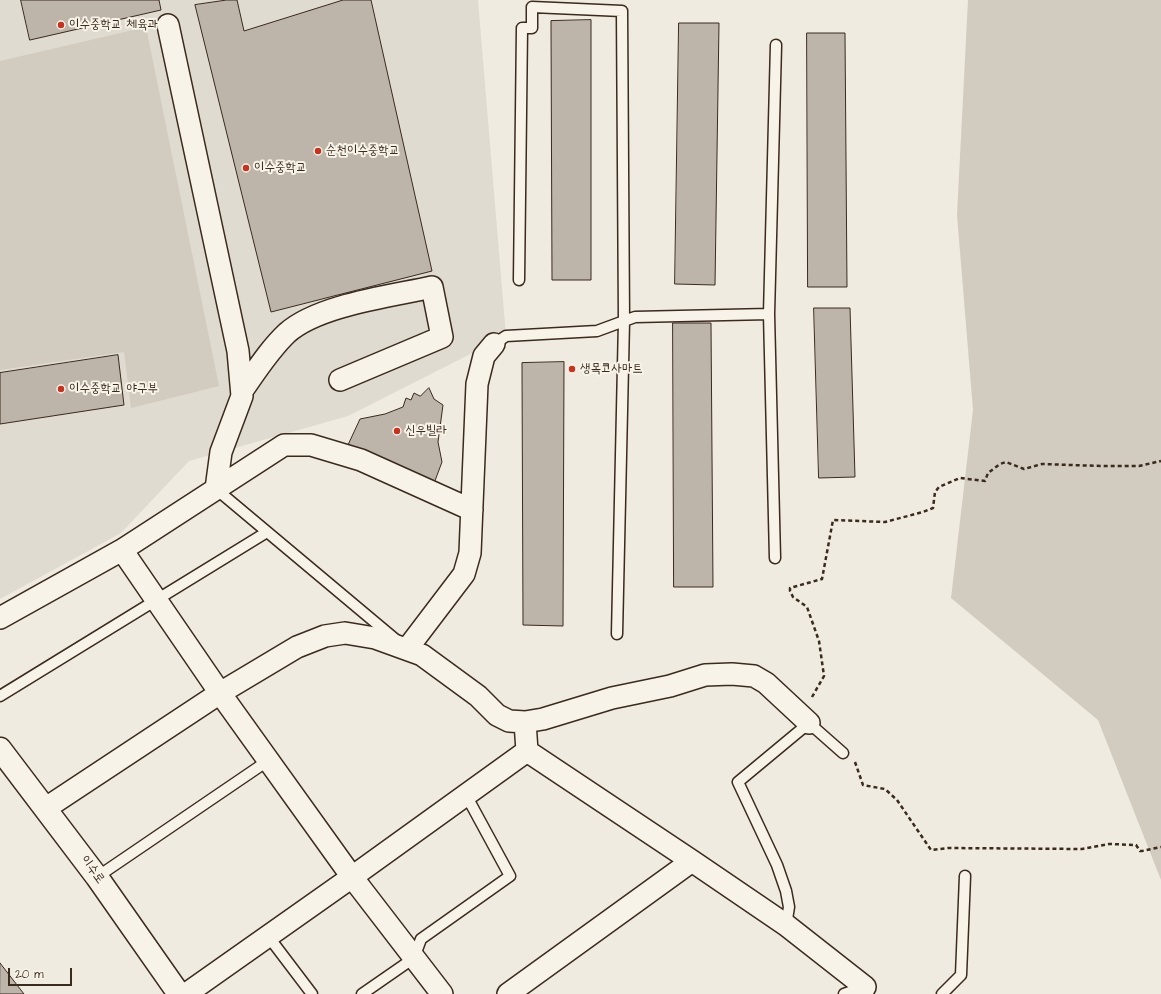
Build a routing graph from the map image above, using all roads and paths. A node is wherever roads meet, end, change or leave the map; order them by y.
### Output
1 (168, 24) dead end
2 (776, 44) dead end
3 (519, 280) dead end
4 (769, 314) junction
5 (624, 321) junction
6 (494, 344) joint
7 (340, 380) dead end
8 (242, 391) junction
9 (1161, 461) edge
10 (216, 489) junction
11 (472, 510) junction
12 (267, 532) junction
13 (122, 550) junction
14 (774, 558) dead end
15 (156, 600) junction
16 (0, 618) edge
17 (617, 634) dead end
18 (407, 649) junction
19 (220, 693) junction
20 (0, 696) edge
21 (804, 718) junction
22 (526, 722) junction
23 (0, 749) edge
24 (527, 751) junction
25 (843, 753) joint
26 (269, 760) junction
27 (466, 794) junction
28 (46, 808) junction
29 (1161, 847) edge
30 (692, 861) junction
31 (966, 876) dead end
32 (97, 877) junction
33 (352, 877) junction
34 (786, 925) junction
35 (268, 936) junction
36 (414, 958) junction
37 (864, 987) joint
38 (954, 990) edge
39 (179, 994) edge
40 (186, 994) edge
41 (312, 994) edge
42 (362, 994) edge
43 (442, 994) edge
44 (508, 994) edge
45 (844, 994) edge
46 (942, 994) edge

1 - 8 street
2 - 4 lane
3 - 5 lane
4 - 5 lane
4 - 14 lane
5 - 6 lane
5 - 17 lane
6 - 11 street
7 - 8 street
8 - 10 street
9 - 21 path
10 - 11 street
10 - 12 lane
10 - 13 street
11 - 18 street
12 - 15 lane
12 - 18 lane
13 - 15 street
13 - 16 street
15 - 19 street
15 - 20 lane
18 - 19 street
18 - 22 street
19 - 26 street
19 - 28 street
21 - 22 street
21 - 25 lane
21 - 34 lane
22 - 24 street
23 - 28 main road, 이수로
24 - 27 street
24 - 30 street
25 - 29 path
26 - 32 lane
26 - 33 street
27 - 33 street
27 - 36 lane
28 - 32 main road, 이수로
30 - 34 street
30 - 44 street
31 - 38 lane
32 - 39 main road, 이수로
33 - 35 street
33 - 36 street
34 - 37 street
35 - 40 street
35 - 41 lane
36 - 42 lane
36 - 43 street
37 - 45 lane
38 - 46 lane

